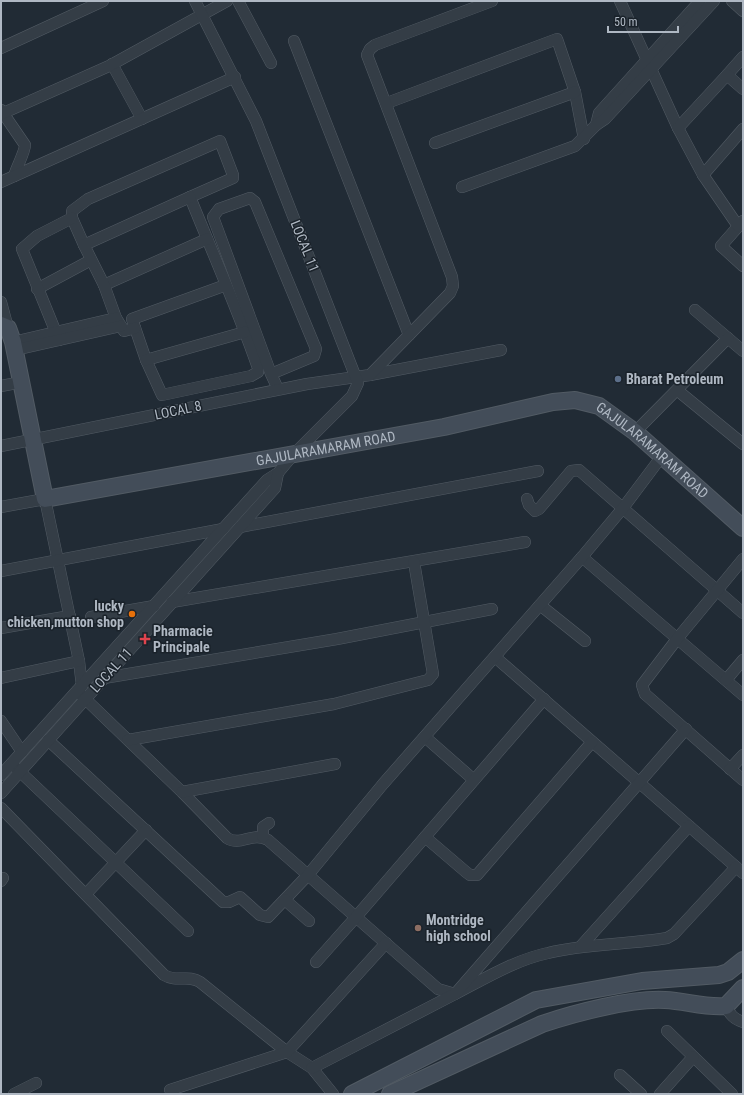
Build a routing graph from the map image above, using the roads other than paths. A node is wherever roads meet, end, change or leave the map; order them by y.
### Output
1 (103, 1) edge
2 (195, 1) edge
3 (227, 1) edge
4 (238, 1) edge
5 (492, 1) edge
6 (700, 1) edge
7 (714, 1) edge
8 (732, 1) edge
9 (623, 2) edge
10 (743, 11) edge
11 (202, 14) junction
12 (294, 40) dead end
13 (1, 48) edge
14 (743, 57) edge
15 (271, 63) dead end
16 (112, 64) junction
17 (649, 64) junction
18 (727, 75) junction
19 (234, 77) junction
20 (743, 89) edge
21 (575, 92) junction
22 (387, 103) junction
23 (2, 112) edge
24 (142, 119) junction
25 (678, 128) junction
26 (743, 129) edge
27 (584, 139) junction
28 (434, 143) dead end
29 (702, 175) junction
30 (14, 176) junction
31 (1, 182) edge
32 (462, 187) dead end
33 (190, 198) junction
34 (72, 218) junction
35 (741, 223) edge
36 (207, 239) junction
37 (84, 245) junction
38 (92, 260) junction
39 (743, 266) edge
40 (104, 285) junction
41 (226, 285) junction
42 (37, 289) junction
43 (1, 302) edge
44 (694, 310) dead end
45 (118, 322) junction
46 (135, 328) junction
47 (245, 332) junction
48 (409, 335) junction
49 (9, 336) edge
50 (58, 336) junction
51 (728, 338) junction
52 (501, 350) dead end
53 (743, 351) edge
54 (146, 360) junction
55 (271, 374) junction
56 (370, 375) junction
57 (356, 376) junction
58 (22, 382) junction
59 (1, 386) edge
60 (278, 390) junction
61 (677, 390) junction
62 (636, 432) junction
63 (32, 440) junction
64 (743, 444) edge
65 (1, 446) edge
66 (293, 454) junction
67 (662, 456) junction
68 (538, 471) dead end
69 (278, 473) junction
70 (46, 499) junction
71 (527, 499) dead end
72 (1, 507) edge
73 (624, 508) junction
74 (240, 527) junction
75 (743, 528) edge
76 (223, 529) junction
77 (525, 542) dead end
78 (210, 543) junction
79 (219, 550) junction
80 (582, 557) junction
81 (58, 559) junction
82 (743, 559) edge
83 (414, 562) junction
84 (1, 572) edge
85 (718, 590) junction
86 (172, 602) junction
87 (540, 605) junction
88 (154, 606) junction
89 (492, 609) dead end
90 (743, 612) edge
91 (70, 616) junction
92 (91, 617) dead end
93 (140, 620) junction
94 (424, 621) junction
95 (1, 628) edge
96 (149, 628) junction
97 (677, 639) junction
98 (585, 641) dead end
99 (495, 657) junction
100 (743, 660) edge
101 (79, 661) junction
102 (1, 678) edge
103 (104, 678) junction
104 (726, 680) junction
105 (79, 688) junction
106 (743, 695) edge
107 (85, 699) junction
108 (544, 699) junction
109 (1, 722) edge
110 (686, 729) junction
111 (425, 737) junction
112 (5, 738) edge
113 (48, 740) junction
114 (128, 740) junction
115 (592, 742) junction
116 (22, 752) junction
117 (743, 755) edge
118 (12, 763) junction
119 (335, 764) dead end
120 (730, 769) junction
121 (20, 771) junction
122 (1, 775) edge
123 (474, 780) junction
124 (743, 780) edge
125 (639, 782) junction
126 (1, 792) edge
127 (182, 792) junction
128 (1, 808) edge
129 (268, 824) dead end
130 (689, 826) junction
131 (146, 830) junction
132 (263, 837) junction
133 (425, 837) junction
134 (116, 862) junction
135 (739, 870) edge
136 (308, 875) junction
137 (86, 894) junction
138 (285, 900) junction
139 (356, 917) junction
140 (309, 921) dead end
141 (188, 931) dead end
142 (386, 943) junction
143 (581, 946) junction
144 (743, 960) edge
145 (316, 962) dead end
146 (728, 972) junction
147 (741, 990) edge
148 (455, 994) junction
149 (726, 1006) junction
150 (743, 1022) edge
151 (667, 1031) dead end
152 (287, 1052) junction
153 (693, 1057) junction
154 (312, 1068) junction
155 (620, 1074) dead end
156 (36, 1083) dead end
157 (170, 1090) dead end
158 (14, 1094) edge
159 (333, 1094) edge
160 (352, 1094) edge
161 (390, 1094) edge
162 (641, 1094) edge
163 (660, 1094) edge
164 (732, 1094) edge

1 - 13 street
2 - 11 street, LOCAL 11
3 - 11 street
4 - 15 street
5 - 22 street
6 - 17 street
7 - 17 street
8 - 10 street
9 - 17 street
11 - 16 street
11 - 19 street, LOCAL 11
12 - 48 street
14 - 18 street
16 - 23 street
16 - 24 street
17 - 25 street
17 - 27 street
18 - 20 street
18 - 25 street
19 - 24 street
19 - 57 street, LOCAL 11
21 - 22 street
21 - 27 street
21 - 28 street
22 - 48 street
23 - 30 street
24 - 30 street
25 - 29 street
26 - 29 street
27 - 32 street
29 - 35 street
30 - 31 street
33 - 34 street
33 - 36 street
33 - 37 street
34 - 37 street
34 - 42 street
35 - 39 street
36 - 40 street
36 - 41 street
37 - 38 street
38 - 40 street
38 - 42 street
40 - 45 street
41 - 46 street
41 - 47 street
42 - 50 street
43 - 49 street
44 - 51 street
45 - 46 street
45 - 50 street
46 - 54 street
47 - 54 street
47 - 54 street
48 - 56 street
49 - 50 street
49 - 58 main road
51 - 53 street
51 - 61 street
52 - 56 street, LOCAL 8
55 - 55 street
55 - 60 street
56 - 57 street, LOCAL 8
57 - 60 street, LOCAL 8
57 - 66 street, LOCAL 11
58 - 59 street
58 - 63 main road
60 - 63 street, LOCAL 8
61 - 62 street
61 - 64 street
62 - 66 main road, GAJULARAMARAM ROAD
62 - 67 main road, GAJULARAMARAM ROAD
63 - 65 street, LOCAL 8
63 - 70 main road
66 - 69 street, LOCAL 11
66 - 70 main road, GAJULARAMARAM ROAD
67 - 73 street
67 - 75 main road, GAJULARAMARAM ROAD
68 - 74 street
69 - 74 street, LOCAL 11
69 - 76 street, LOCAL 11
70 - 72 street
70 - 81 street
71 - 73 street
73 - 80 street
73 - 85 street
74 - 79 street, LOCAL 11
76 - 78 street, LOCAL 11
76 - 81 street
77 - 83 street
78 - 79 street
78 - 88 street, LOCAL 11
79 - 86 street, LOCAL 11
80 - 87 street
80 - 97 street
81 - 84 street
81 - 91 street
82 - 85 street
83 - 86 street
83 - 94 street
85 - 90 street
85 - 97 street
86 - 96 street, LOCAL 11
87 - 98 street
87 - 99 street
88 - 92 street
88 - 93 street, LOCAL 11
89 - 94 street
91 - 95 street
91 - 101 street
93 - 96 street
93 - 105 street, LOCAL 11
94 - 103 street
94 - 114 street
96 - 103 street, LOCAL 11
97 - 104 street
97 - 110 street
99 - 108 street
99 - 111 street
100 - 104 street
101 - 102 street
101 - 105 street
103 - 107 street, LOCAL 11
104 - 106 street
105 - 107 street
105 - 116 street, LOCAL 11
107 - 113 street, LOCAL 11
107 - 114 street
108 - 115 street
108 - 123 street
109 - 112 street
110 - 120 street
110 - 125 street
111 - 123 street
111 - 136 street
112 - 116 street
113 - 121 street, LOCAL 11
113 - 131 street
114 - 127 street
115 - 125 street
115 - 133 street
116 - 118 street, LOCAL 11
117 - 120 street
118 - 121 street
118 - 122 street, LOCAL 11
119 - 127 street
120 - 124 street
121 - 126 street, LOCAL 11
121 - 134 street
123 - 133 street
125 - 130 street
125 - 148 street
127 - 132 street
128 - 137 street
129 - 132 street
130 - 135 street
130 - 143 street
131 - 134 street
131 - 138 street
132 - 136 street
133 - 139 street
134 - 137 street
134 - 141 street
135 - 143 street
136 - 138 street
136 - 139 street
137 - 152 street
138 - 140 street
139 - 142 street
139 - 145 street
142 - 148 street
142 - 152 street
143 - 148 street
144 - 146 main road
146 - 147 main road
146 - 160 main road
147 - 149 main road
148 - 154 street
149 - 150 street
149 - 161 main road
151 - 153 street
152 - 154 street
152 - 157 street
153 - 163 street
153 - 164 street
154 - 159 street
155 - 162 street
156 - 158 street

